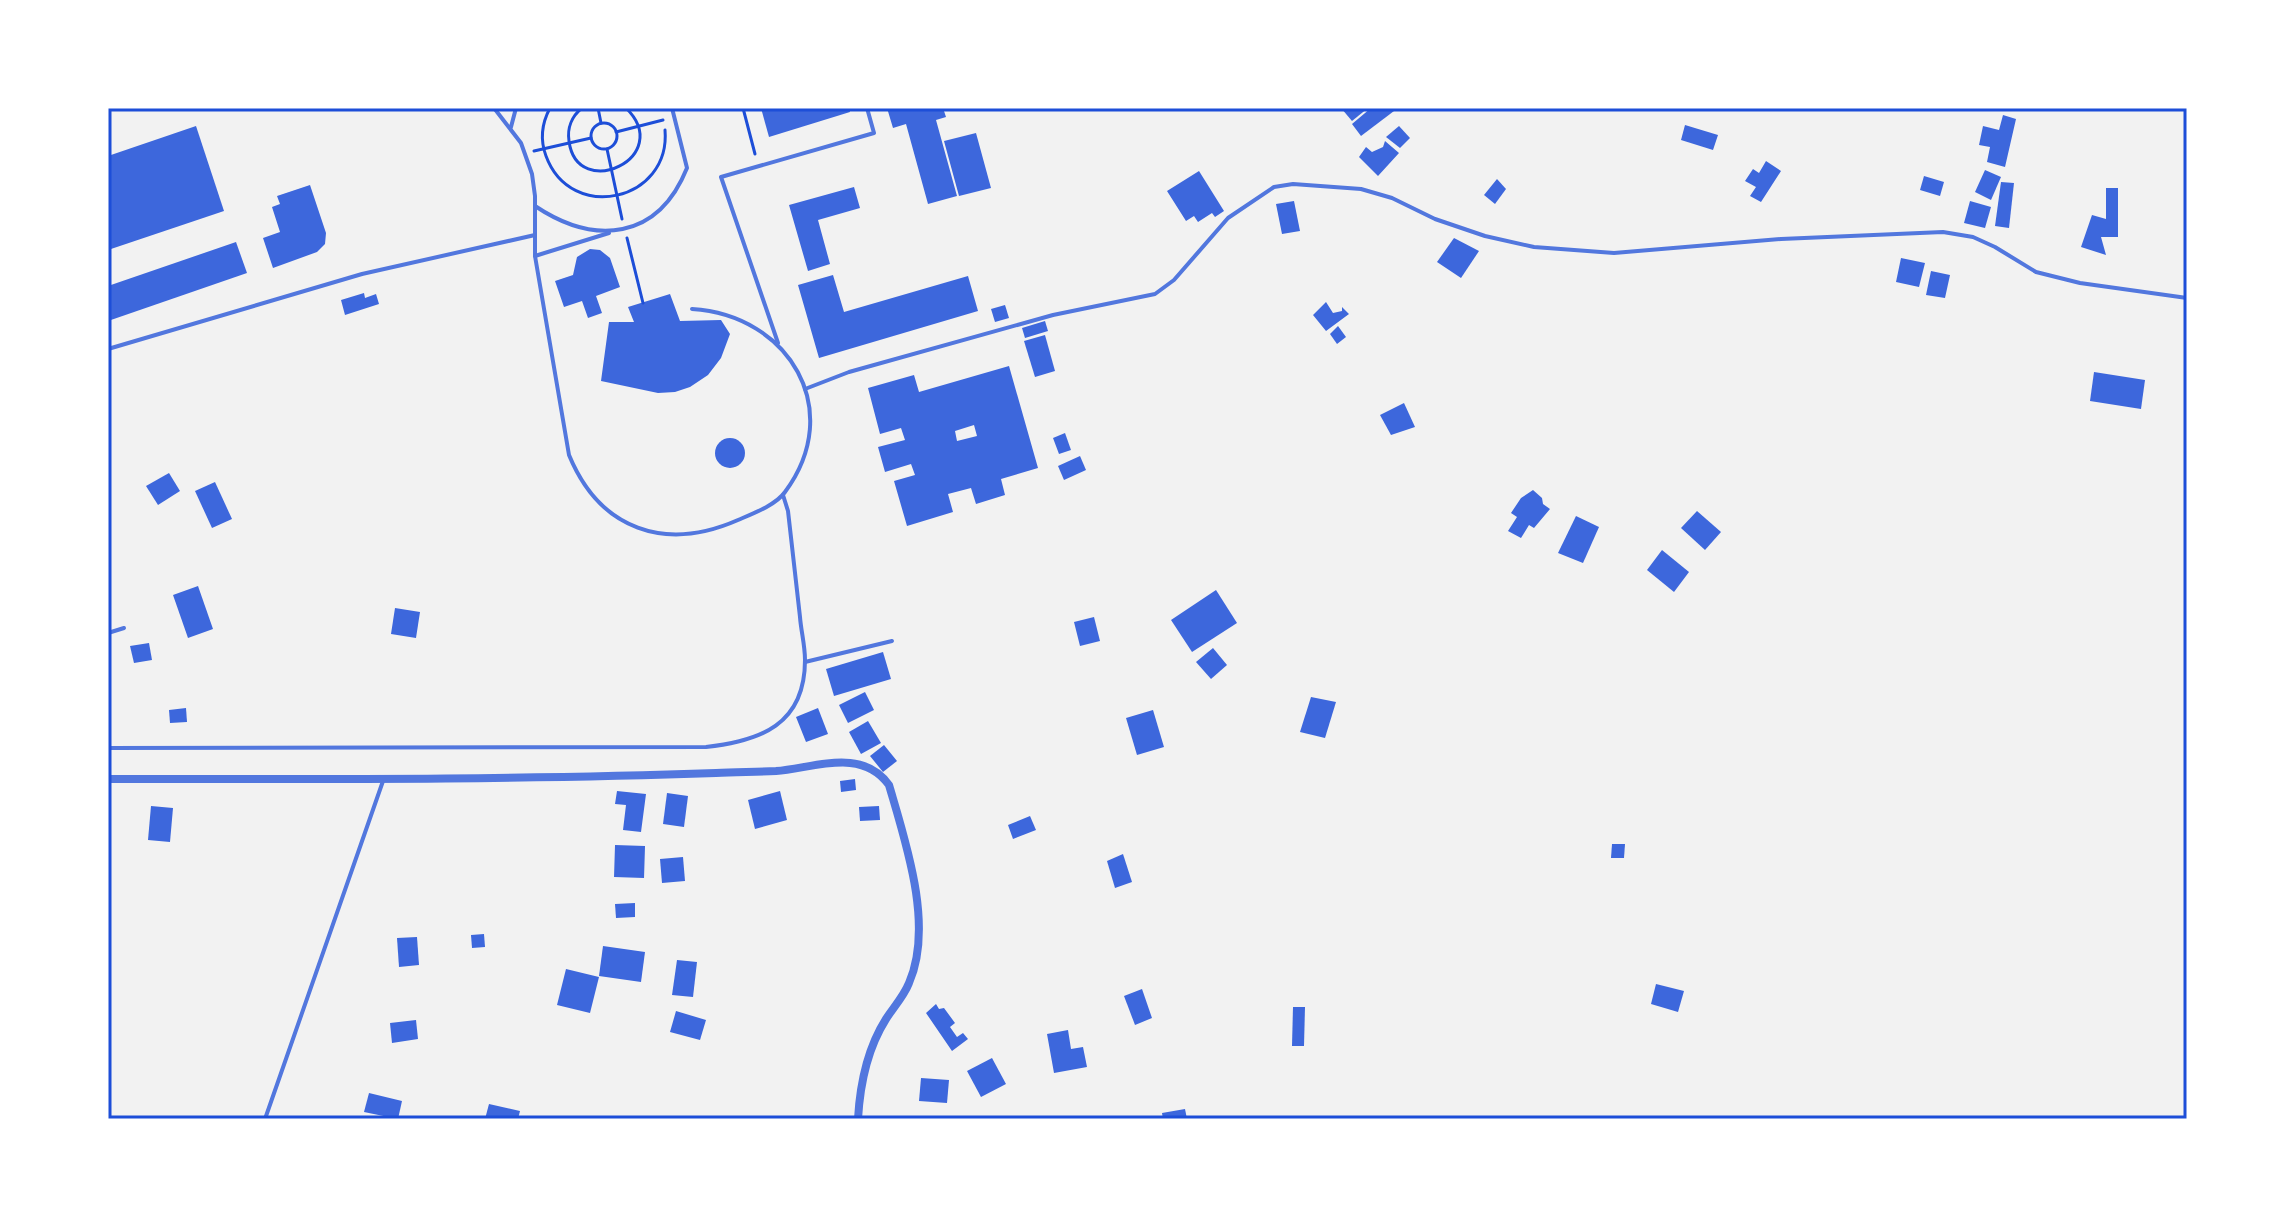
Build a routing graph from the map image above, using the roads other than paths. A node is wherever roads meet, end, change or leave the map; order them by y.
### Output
1 (494, 108) edge
2 (516, 108) edge
3 (672, 108) edge
4 (867, 108) edge
5 (511, 127) junction
6 (535, 206) junction
7 (624, 228) junction
8 (535, 235) junction
9 (535, 256) junction
10 (2187, 298) edge
11 (692, 309) dead end
12 (778, 345) junction
13 (108, 349) edge
14 (805, 389) junction
15 (783, 495) junction
16 (124, 628) dead end
17 (108, 633) edge
18 (892, 641) dead end
19 (805, 662) junction
20 (108, 748) edge
21 (108, 779) edge
22 (383, 779) junction
23 (265, 1119) edge
24 (858, 1119) edge

1 - 5 lane
2 - 5 lane
3 - 7 lane
4 - 12 lane
5 - 6 lane
6 - 7 lane
6 - 8 lane
7 - 9 lane
8 - 9 lane
8 - 13 lane
9 - 15 lane
10 - 14 lane
11 - 12 lane
12 - 14 lane
14 - 15 lane
15 - 19 lane
16 - 17 lane
18 - 19 lane
19 - 20 lane
21 - 22 street
22 - 23 lane
22 - 24 street

